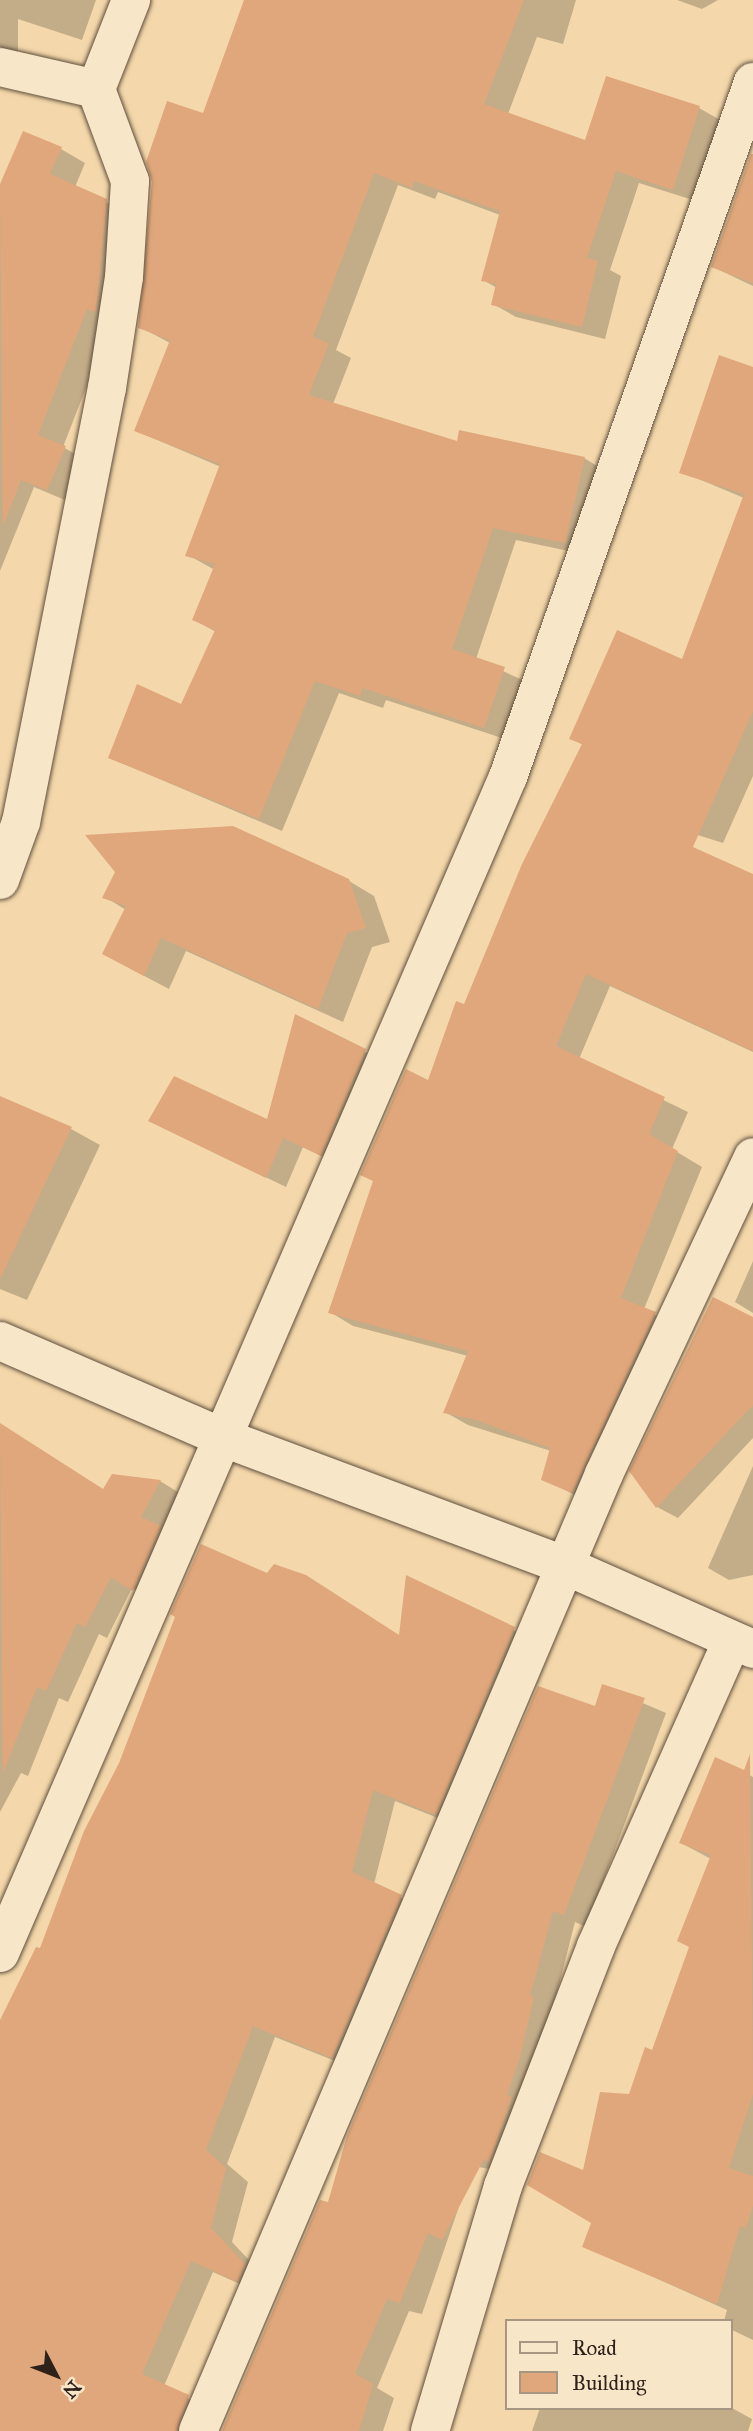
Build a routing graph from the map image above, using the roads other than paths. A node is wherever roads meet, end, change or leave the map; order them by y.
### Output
1 (131, 0) edge
2 (0, 67) edge
3 (753, 82) edge
4 (96, 89) junction
5 (0, 880) edge
6 (753, 1157) edge
7 (0, 1341) edge
8 (223, 1438) junction
9 (566, 1566) junction
10 (743, 1645) edge
11 (0, 1953) edge
12 (198, 2431) edge
13 (429, 2431) edge

1 - 4 street
2 - 4 street
3 - 8 street
4 - 5 street
6 - 9 street
7 - 8 street
8 - 9 street
8 - 11 street
9 - 10 street
9 - 12 street
10 - 13 street

